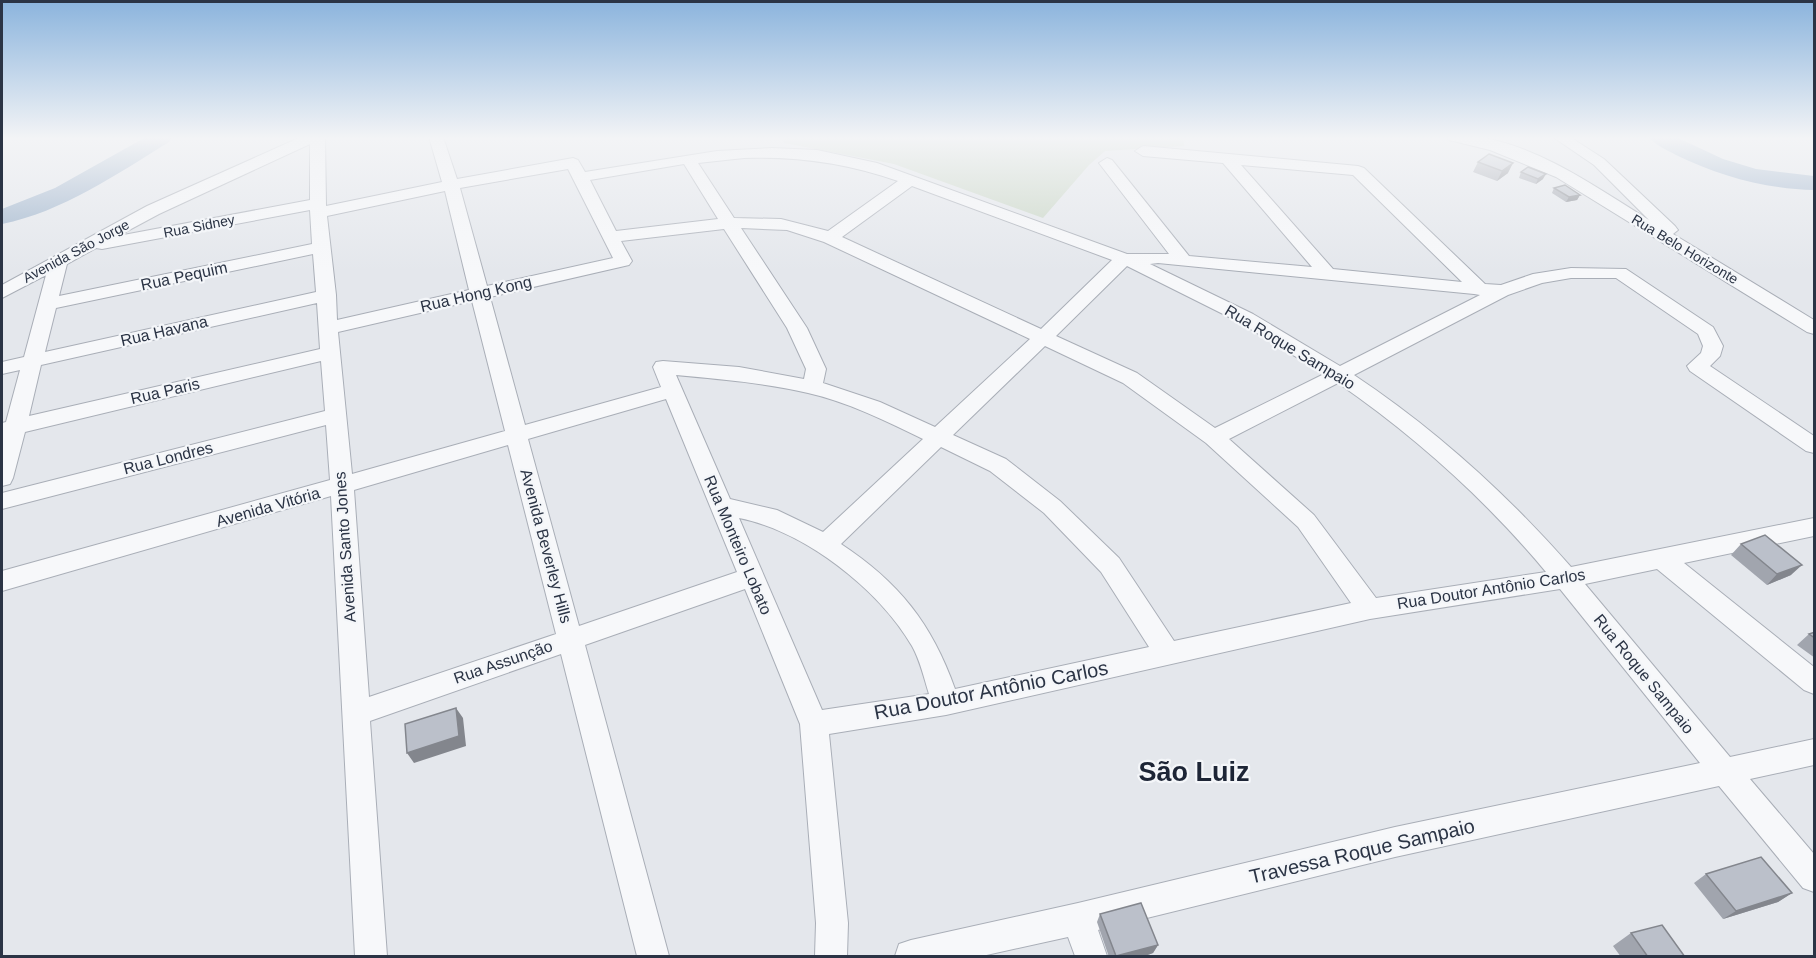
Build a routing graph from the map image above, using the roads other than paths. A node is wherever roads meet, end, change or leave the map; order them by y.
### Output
1 (213, 182) edge
2 (318, 182) edge
3 (450, 182) edge
4 (479, 182) edge
5 (583, 182) edge
6 (703, 182) edge
7 (908, 182) edge
8 (915, 182) edge
9 (1122, 182) edge
10 (1247, 182) edge
11 (1369, 182) edge
12 (1575, 182) edge
13 (1620, 182) edge
14 (451, 185) junction
15 (319, 208) junction
16 (732, 224) junction
17 (611, 237) junction
18 (830, 238) junction
19 (322, 247) junction
20 (79, 249) junction
21 (1693, 254) junction
22 (1124, 259) junction
23 (59, 260) junction
24 (1183, 260) junction
25 (1328, 275) junction
26 (1481, 290) junction
27 (1503, 291) junction
28 (2, 292) edge
29 (479, 293) junction
30 (327, 295) junction
31 (47, 304) junction
32 (329, 328) junction
33 (1815, 328) edge
34 (1044, 337) junction
35 (329, 353) junction
36 (32, 361) junction
37 (2, 368) edge
38 (1337, 373) junction
39 (812, 387) junction
40 (672, 391) junction
41 (335, 416) junction
42 (8, 428) edge
43 (515, 436) junction
44 (938, 437) junction
45 (1214, 438) junction
46 (1815, 446) edge
47 (2, 478) edge
48 (342, 487) junction
49 (2, 501) edge
50 (722, 506) junction
51 (1815, 527) edge
52 (825, 544) junction
53 (1660, 558) junction
54 (752, 577) junction
55 (1567, 578) junction
56 (2, 581) edge
57 (1370, 609) junction
58 (570, 638) junction
59 (1168, 655) junction
60 (1815, 682) edge
61 (946, 703) junction
62 (357, 713) junction
63 (814, 724) junction
64 (1815, 752) edge
65 (1724, 772) junction
66 (1815, 877) edge
67 (1078, 919) junction
68 (371, 957) edge
69 (653, 957) edge
70 (831, 957) edge
71 (911, 957) edge
72 (1091, 957) edge

1 - 20 street, Avenida São Jorge
2 - 15 street, Avenida Santo Jones
3 - 14 street, Avenida Beverley Hills
4 - 14 street, Rua Roque Sampaio
5 - 17 street
6 - 16 street
7 - 18 street
8 - 22 street, Rua Roque Sampaio
9 - 24 street
10 - 25 street
11 - 26 street
12 - 21 street, Rua Belo Horizonte
13 - 21 street
14 - 15 street, Rua Sidney
14 - 29 street, Avenida Beverley Hills
15 - 19 street, Avenida Santo Jones
15 - 20 street, Rua Sidney
16 - 17 street
16 - 18 street
16 - 39 street
17 - 29 street, Rua Hong Kong
18 - 34 street
19 - 30 street, Avenida Santo Jones
19 - 31 street, Rua Pequim
20 - 23 street, Avenida São Jorge
21 - 33 street, Rua Belo Horizonte
22 - 24 street
22 - 34 street
22 - 38 street, Rua Roque Sampaio
23 - 28 street, Avenida São Jorge
23 - 31 street
24 - 25 street
25 - 26 street
26 - 27 street
27 - 38 street
27 - 46 street
29 - 32 street, Rua Hong Kong
29 - 43 street, Avenida Beverley Hills
30 - 32 street, Avenida Santo Jones
30 - 36 street, Rua Havana
31 - 36 street
32 - 35 street, Avenida Santo Jones
34 - 44 street
34 - 45 street
35 - 41 street, Avenida Santo Jones
35 - 42 street, Rua Paris
36 - 37 street, Rua Havana
36 - 42 street
38 - 45 street
38 - 55 street, Rua Roque Sampaio
39 - 40 street, Rua Monteiro Lobato
39 - 44 street
40 - 43 street, Avenida Vitória
40 - 50 street, Rua Monteiro Lobato
41 - 48 street, Avenida Santo Jones
41 - 49 street, Rua Londres
42 - 47 street
43 - 48 street, Avenida Vitória
43 - 58 street, Avenida Beverley Hills
44 - 52 street
44 - 59 street
45 - 57 street
48 - 56 street, Avenida Vitória
48 - 62 street, Avenida Santo Jones
50 - 52 street
50 - 54 street, Rua Monteiro Lobato
51 - 53 street, Rua Doutor Antônio Carlos
52 - 61 street
53 - 55 street, Rua Doutor Antônio Carlos
53 - 60 street
54 - 58 street, Rua Assunção
54 - 63 street, Rua Monteiro Lobato
55 - 57 street, Rua Doutor Antônio Carlos
55 - 65 street, Rua Roque Sampaio
57 - 59 street, Rua Doutor Antônio Carlos
58 - 62 street, Rua Assunção
58 - 69 street, Avenida Beverley Hills
59 - 61 street, Rua Doutor Antônio Carlos
61 - 63 street, Rua Doutor Antônio Carlos
62 - 68 street, Avenida Santo Jones
63 - 70 street, Rua Monteiro Lobato
64 - 65 street, Travessa Roque Sampaio
65 - 66 street, Rua Roque Sampaio
65 - 67 street, Travessa Roque Sampaio
67 - 71 street, Travessa Roque Sampaio
67 - 72 street

